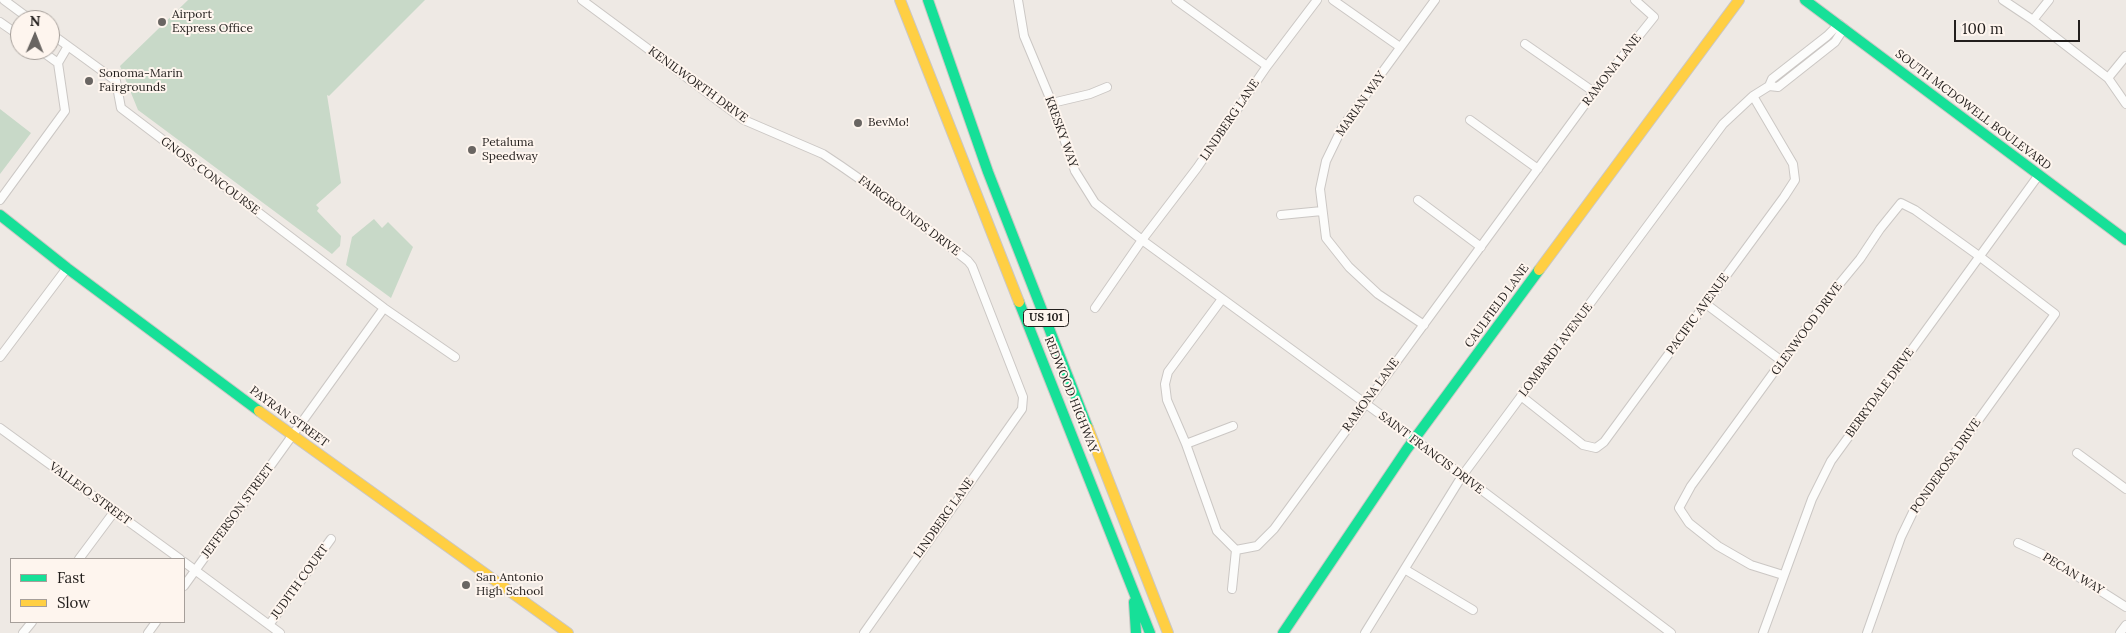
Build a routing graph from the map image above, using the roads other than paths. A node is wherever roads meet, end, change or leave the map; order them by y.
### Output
1 (4, 0) edge
2 (582, 0) edge
3 (900, 0) edge
4 (928, 0) edge
5 (1018, 0) edge
6 (1176, 0) edge
7 (1317, 0) edge
8 (1333, 0) edge
9 (1435, 0) edge
10 (1635, 0) edge
11 (1739, 0) edge
12 (1805, 0) edge
13 (2003, 0) edge
14 (2049, 0) edge
15 (18, 10) edge
16 (2033, 20) junction
17 (1841, 26) junction
18 (60, 40) edge
19 (1525, 44) dead end
20 (68, 46) junction
21 (1400, 47) junction
22 (2126, 56) edge
23 (54, 60) edge
24 (58, 63) junction
25 (1267, 66) junction
26 (2108, 78) junction
27 (1107, 87) dead end
28 (1594, 92) junction
29 (1753, 96) junction
30 (1052, 103) junction
31 (2126, 104) edge
32 (1470, 120) dead end
33 (823, 154) joint
34 (1538, 169) junction
35 (2038, 176) junction
36 (0, 200) edge
37 (1418, 200) dead end
38 (1322, 211) junction
39 (0, 215) edge
40 (1281, 215) dead end
41 (1142, 240) junction
42 (2126, 240) edge
43 (1481, 247) junction
44 (1979, 256) junction
45 (67, 268) junction
46 (1222, 299) junction
47 (1706, 304) junction
48 (384, 308) junction
49 (1095, 308) dead end
50 (2055, 314) joint
51 (1424, 325) junction
52 (0, 357) edge
53 (455, 357) dead end
54 (1783, 362) junction
55 (1521, 396) junction
56 (1023, 402) joint
57 (1365, 403) junction
58 (1233, 426) dead end
59 (0, 428) edge
60 (293, 436) junction
61 (1414, 440) junction
62 (1186, 444) junction
63 (2077, 453) dead end
64 (1462, 476) junction
65 (2126, 488) edge
66 (114, 512) junction
67 (331, 539) dead end
68 (2018, 543) dead end
69 (1236, 550) junction
70 (79, 558) edge
71 (179, 558) edge
72 (185, 563) edge
73 (1406, 570) junction
74 (195, 571) junction
75 (1783, 575) junction
76 (185, 585) edge
77 (1134, 589) junction
78 (1232, 589) dead end
79 (2126, 606) edge
80 (1473, 610) dead end
81 (31, 623) edge
82 (269, 625) junction
83 (2126, 625) edge
84 (23, 633) edge
85 (280, 633) edge
86 (568, 633) edge
87 (864, 633) edge
88 (1136, 633) edge
89 (1150, 633) edge
90 (1168, 633) edge
91 (1282, 633) edge
92 (1365, 633) edge
93 (1671, 633) edge
94 (1763, 633) edge
95 (1868, 633) edge
96 (2120, 633) edge

1 - 15 street
2 - 33 street, KENILWORTH DRIVE
3 - 77 main road, REDWOOD HIGHWAY / US 101
4 - 90 main road, REDWOOD HIGHWAY / US 101
5 - 30 street, KRESKY WAY
6 - 25 street
7 - 25 street, LINDBERG LANE
8 - 21 street
9 - 21 street, MARIAN WAY
10 - 28 street, RAMONA LANE
11 - 61 main road, CAULFIELD LANE
12 - 17 main road, SOUTH MCDOWELL BOULEVARD
13 - 16 street
14 - 16 street
16 - 26 street
17 - 29 street, LOMBARDI AVENUE
17 - 35 main road, SOUTH MCDOWELL BOULEVARD
18 - 20 street, GNOSS CONCOURSE
19 - 28 street
20 - 24 street
20 - 48 street, GNOSS CONCOURSE
21 - 38 street, MARIAN WAY
22 - 26 street
23 - 24 street
24 - 36 street
25 - 41 street, LINDBERG LANE
26 - 31 street
27 - 30 street
28 - 34 street, RAMONA LANE
29 - 47 street, PACIFIC AVENUE
29 - 55 street, LOMBARDI AVENUE
30 - 41 street, KRESKY WAY
32 - 34 street
33 - 56 street, FAIRGROUNDS DRIVE
34 - 43 street, RAMONA LANE
35 - 42 main road, SOUTH MCDOWELL BOULEVARD
35 - 44 street, BERRYDALE DRIVE
37 - 43 street
38 - 40 street
38 - 51 street, MARIAN WAY
39 - 45 main road, PAYRAN STREET
41 - 46 street, SAINT FRANCIS DRIVE
41 - 49 street, LINDBERG LANE
43 - 51 street, RAMONA LANE
44 - 50 street, GLENWOOD DRIVE
44 - 54 street, GLENWOOD DRIVE
44 - 75 street, BERRYDALE DRIVE
45 - 52 street
45 - 60 main road, PAYRAN STREET
46 - 57 street, SAINT FRANCIS DRIVE
46 - 62 street
47 - 54 street
47 - 55 street, PACIFIC AVENUE
48 - 53 street, GNOSS CONCOURSE
48 - 60 street
50 - 95 street, PONDEROSA DRIVE
51 - 57 street, RAMONA LANE
54 - 75 street, GLENWOOD DRIVE
55 - 64 street, LOMBARDI AVENUE
56 - 87 street, LINDBERG LANE
57 - 61 street, SAINT FRANCIS DRIVE
57 - 69 street, RAMONA LANE
58 - 62 street
59 - 66 street, VALLEJO STREET
60 - 74 street, JEFFERSON STREET
60 - 86 main road, PAYRAN STREET
61 - 64 street, SAINT FRANCIS DRIVE
61 - 91 main road, CAULFIELD LANE
62 - 69 street
63 - 65 street
64 - 73 street, LOMBARDI AVENUE
64 - 93 street, SAINT FRANCIS DRIVE
66 - 70 street
66 - 71 street, VALLEJO STREET
67 - 82 street, JUDITH COURT
68 - 79 street, PECAN WAY
69 - 78 street
72 - 74 street
73 - 80 street
73 - 92 street, LOMBARDI AVENUE
74 - 76 street, JEFFERSON STREET
74 - 82 street
75 - 94 street, BERRYDALE DRIVE
77 - 88 main road
77 - 89 main road, REDWOOD HIGHWAY / US 101
81 - 84 street
82 - 85 street
83 - 96 street

